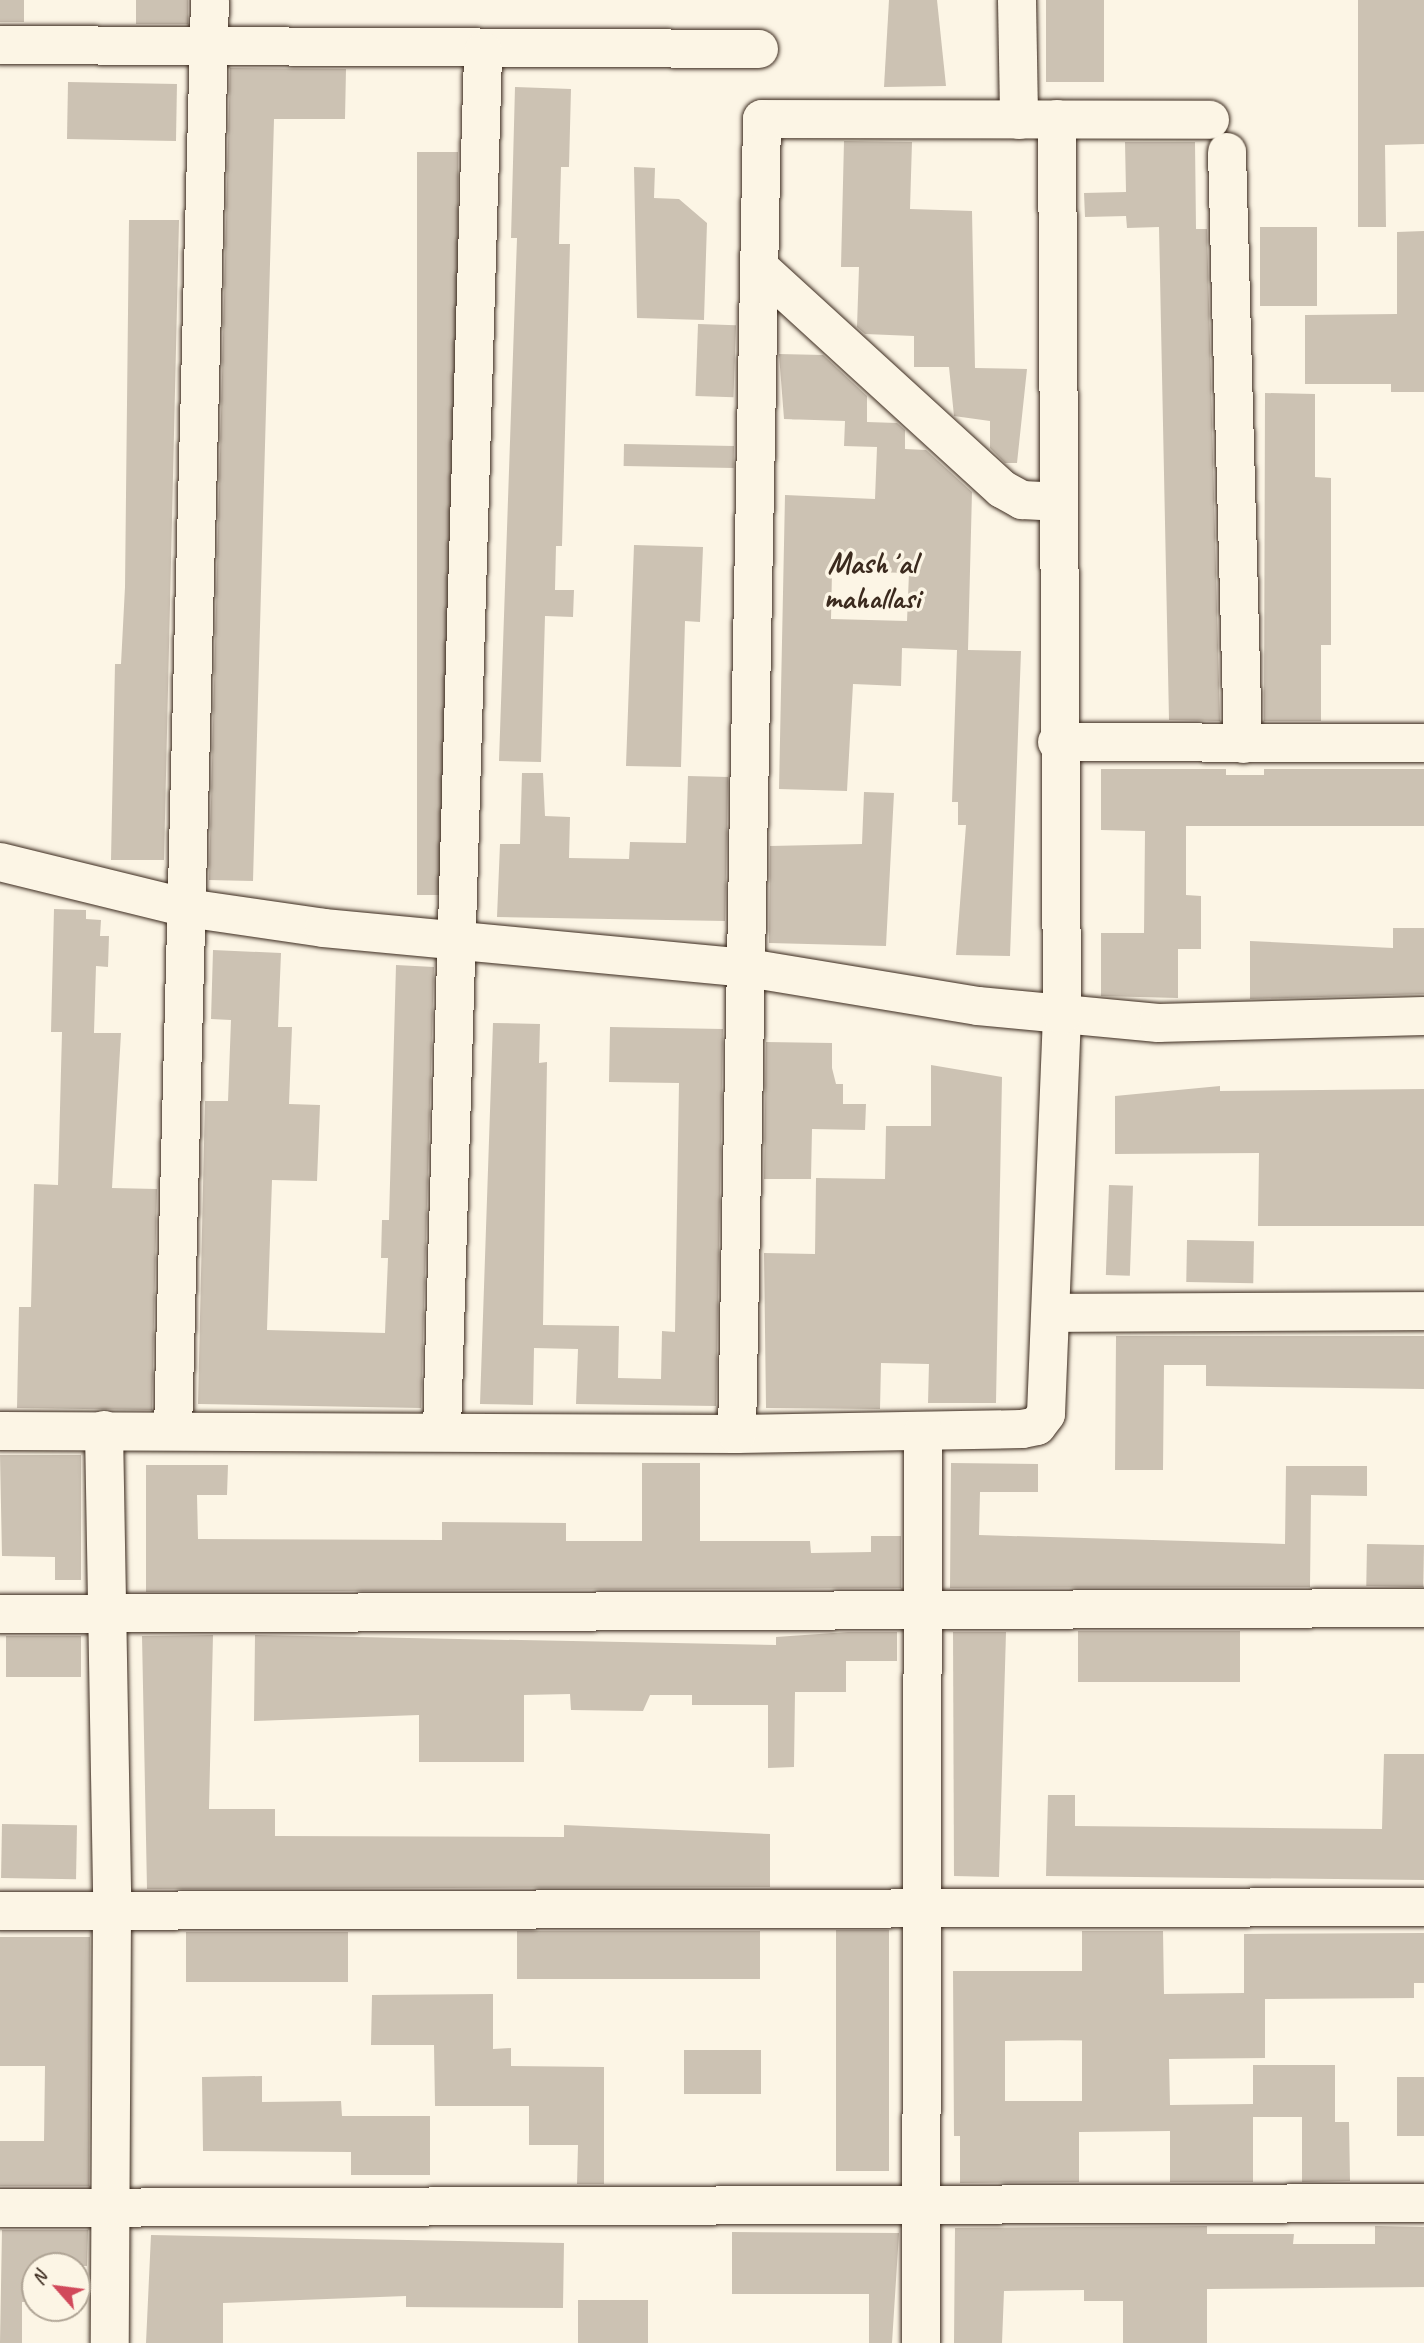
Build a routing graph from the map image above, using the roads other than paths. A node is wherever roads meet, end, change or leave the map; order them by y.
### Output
1 (210, 0) edge
2 (1017, 0) edge
3 (0, 45) edge
4 (759, 49) dead end
5 (209, 50) junction
6 (483, 52) junction
7 (1058, 119) junction
8 (1019, 120) junction
9 (760, 268) junction
10 (1057, 502) junction
11 (1057, 742) junction
12 (1424, 743) edge
13 (1243, 744) junction
14 (0, 862) edge
15 (187, 908) junction
16 (457, 937) junction
17 (748, 968) junction
18 (1062, 1015) junction
19 (1424, 1016) edge
20 (1424, 1311) edge
21 (1052, 1313) junction
22 (442, 1429) junction
23 (104, 1430) junction
24 (173, 1430) junction
25 (0, 1431) edge
26 (923, 1431) junction
27 (737, 1434) junction
28 (1424, 1608) edge
29 (923, 1611) junction
30 (0, 1614) edge
31 (106, 1615) junction
32 (1424, 1907) edge
33 (922, 1910) junction
34 (0, 1911) edge
35 (112, 1911) junction
36 (1424, 2203) edge
37 (921, 2206) junction
38 (0, 2208) edge
39 (112, 2209) junction
40 (110, 2343) edge
41 (921, 2343) edge

1 - 5 street
2 - 8 street
3 - 5 street
4 - 6 street
5 - 6 street
5 - 15 street
6 - 16 street
7 - 8 street
7 - 10 street
7 - 13 street
8 - 9 street
9 - 10 street
9 - 17 street
10 - 11 street
11 - 13 street
11 - 18 street
12 - 13 street
14 - 15 street
15 - 16 street
15 - 24 street
16 - 17 street
16 - 22 street
17 - 18 street
17 - 27 street
18 - 19 street
18 - 21 street
20 - 21 street
21 - 26 street
22 - 24 street
22 - 27 street
23 - 24 street
23 - 25 street
23 - 31 street
26 - 27 street
26 - 29 street
28 - 29 street
29 - 31 street
29 - 33 street
30 - 31 street
31 - 35 street
32 - 33 street
33 - 35 street
33 - 37 street
34 - 35 street
35 - 39 street
36 - 37 street
37 - 39 street
37 - 41 street
38 - 39 street
39 - 40 street

